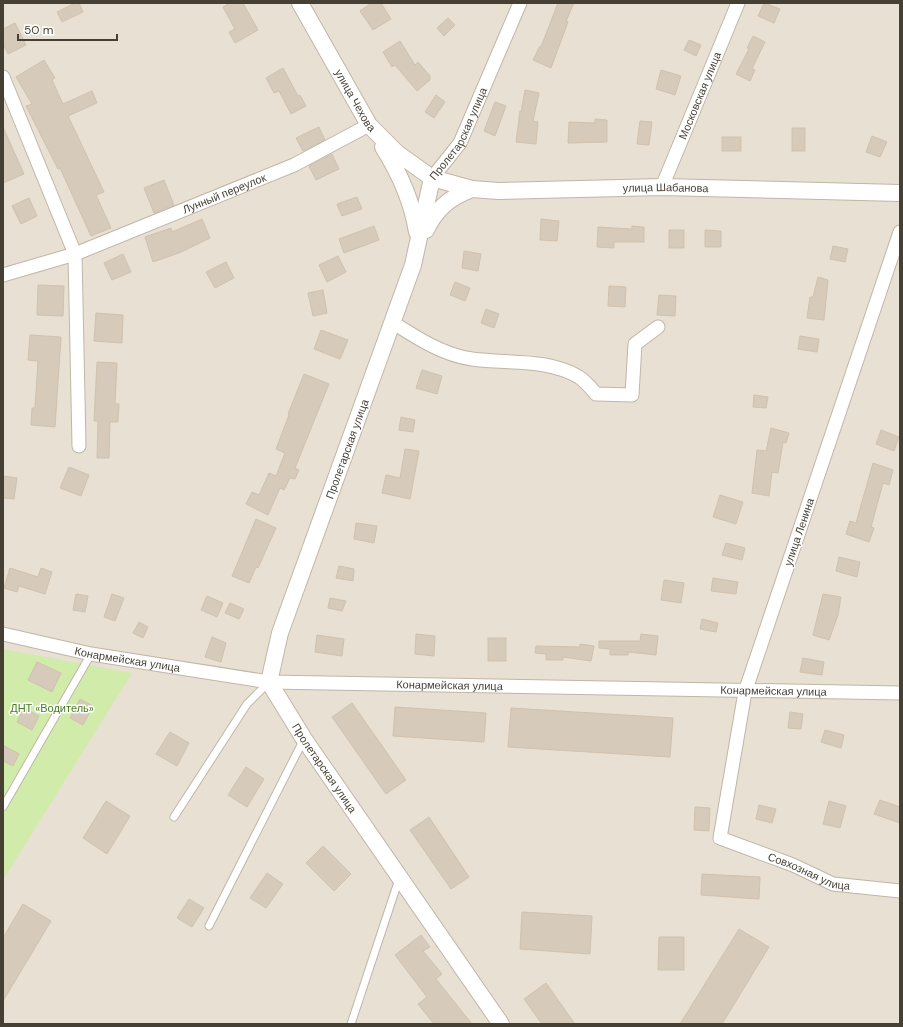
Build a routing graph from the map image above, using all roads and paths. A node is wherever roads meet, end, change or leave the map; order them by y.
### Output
1 (300, 3) edge
2 (520, 3) edge
3 (738, 3) edge
4 (3, 77) edge
5 (369, 125) junction
6 (432, 178) junction
7 (662, 187) junction
8 (472, 189) junction
9 (900, 192) edge
10 (900, 232) edge
11 (419, 244) junction
12 (75, 254) junction
13 (3, 275) edge
14 (392, 322) junction
15 (658, 327) dead end
16 (79, 446) dead end
17 (3, 634) edge
18 (92, 654) junction
19 (269, 682) junction
20 (745, 692) junction
21 (900, 693) edge
22 (304, 739) junction
23 (3, 807) edge
24 (174, 816) dead end
25 (720, 838) joint
26 (399, 879) junction
27 (900, 891) edge
28 (209, 926) dead end
29 (351, 1024) edge
30 (502, 1024) edge

1 - 5 street, улица Чехова
2 - 6 street, Пролетарская улица
3 - 7 street, Московская улица
4 - 12 street
5 - 6 street, улица Чехова
5 - 11 street
5 - 12 street, Лунный переулок
6 - 8 street, улица Шабанова
6 - 11 street, Пролетарская улица
7 - 8 street, улица Шабанова
7 - 9 street, улица Шабанова
8 - 11 street
10 - 20 street, улица Ленина
11 - 14 street, Пролетарская улица
12 - 13 street, Лунный переулок
12 - 16 street
14 - 15 street
14 - 19 street, Пролетарская улица
17 - 18 street, Конармейская улица
18 - 19 street, Конармейская улица
18 - 23 lane
19 - 20 street, Конармейская улица
19 - 22 street, Пролетарская улица
19 - 24 lane
20 - 21 street, Конармейская улица
20 - 25 street, улица Ленина
22 - 26 street, Пролетарская улица
22 - 28 lane
25 - 27 street, Совхозная улица
26 - 29 lane
26 - 30 street, Пролетарская улица

